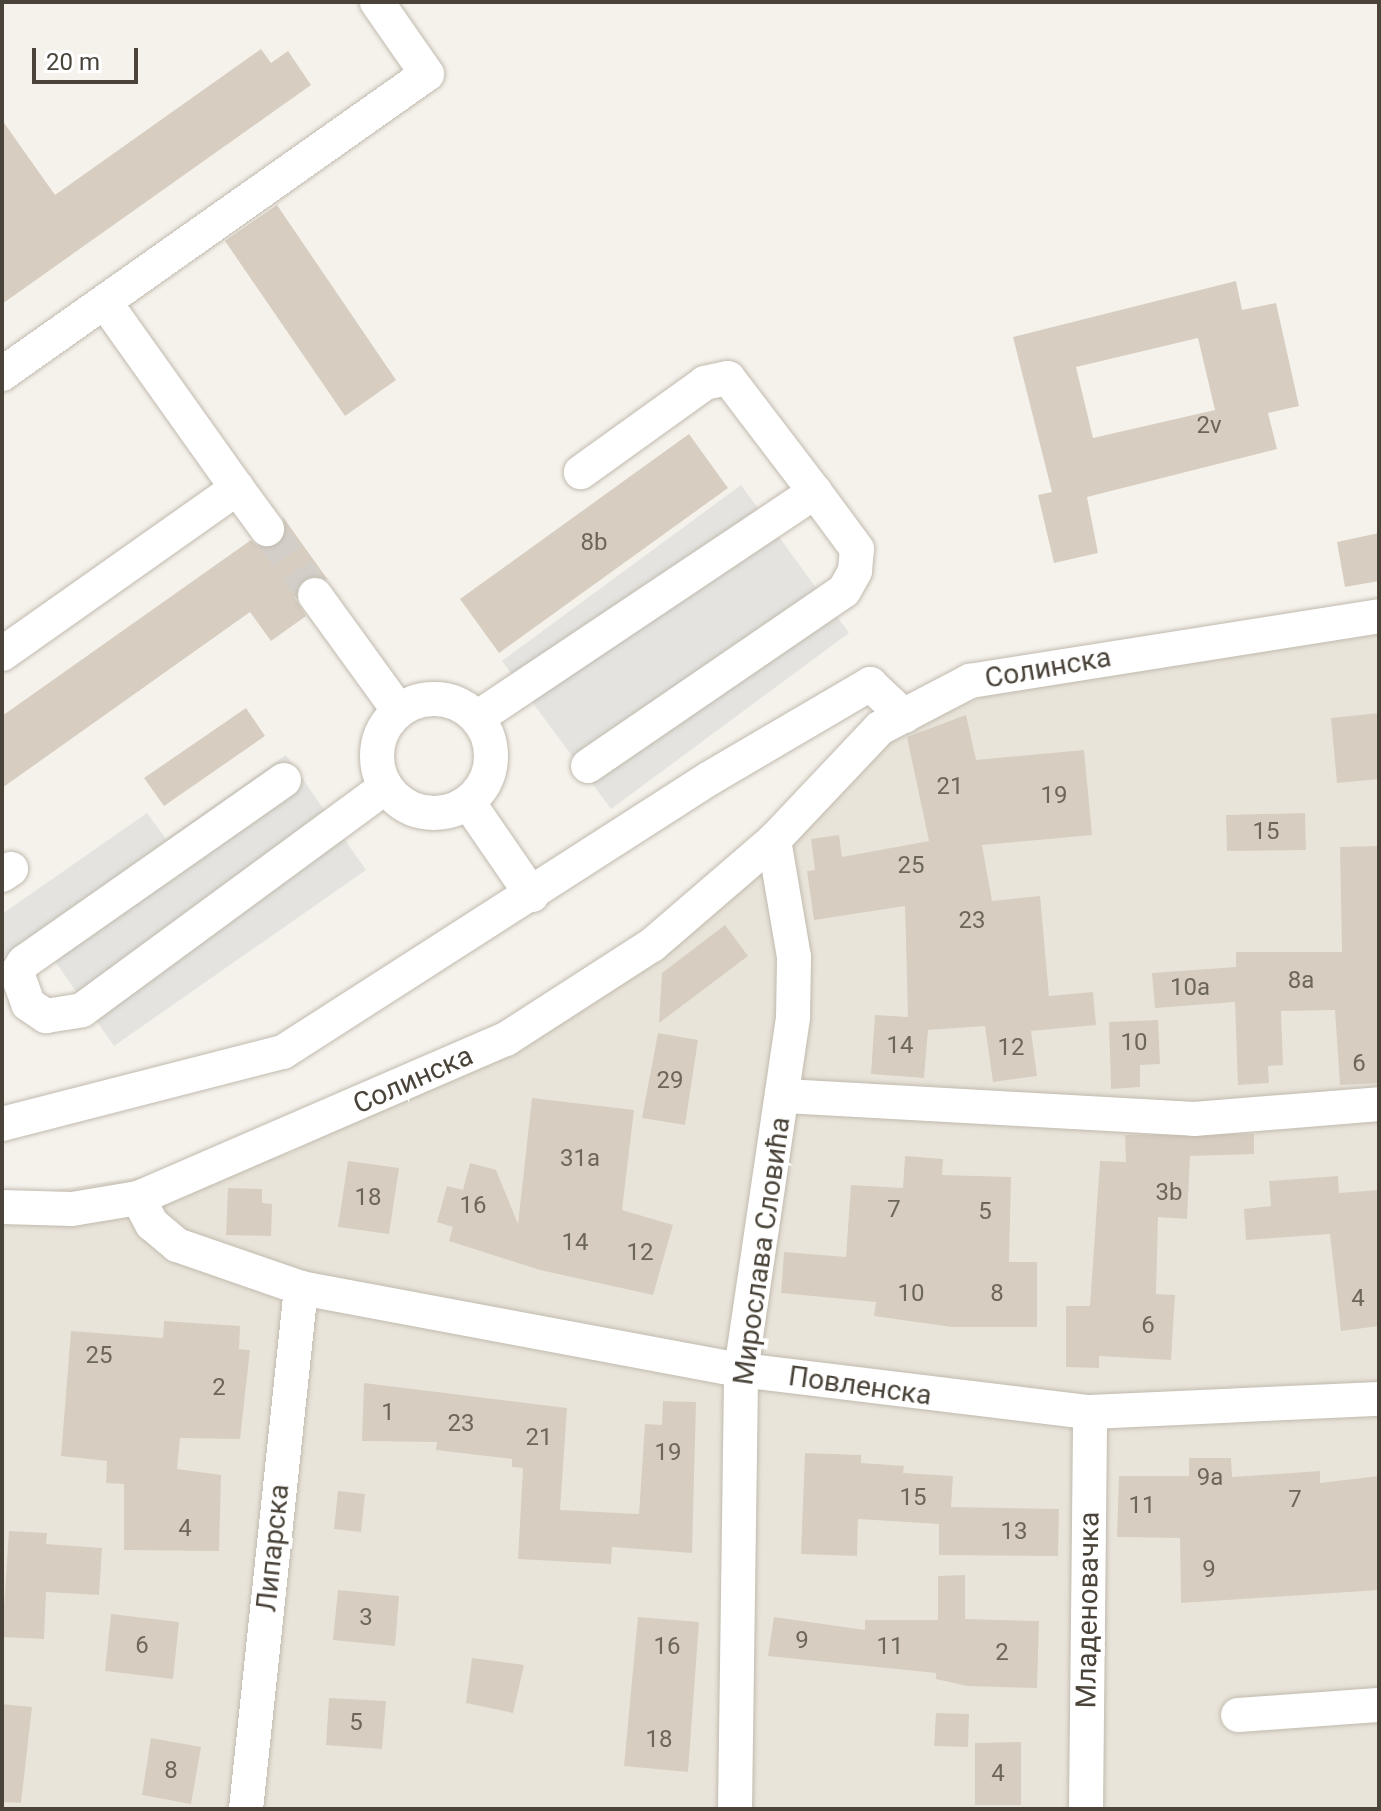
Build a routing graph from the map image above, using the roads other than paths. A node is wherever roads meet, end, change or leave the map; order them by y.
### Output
1 (377, 2) edge
2 (105, 302) junction
3 (2, 374) edge
4 (581, 472) dead end
5 (237, 488) junction
6 (815, 492) junction
7 (267, 529) tunnel mouth
8 (315, 595) tunnel mouth
9 (1379, 616) edge
10 (2, 654) edge
11 (399, 711) junction
12 (904, 716) junction
13 (477, 718) junction
14 (588, 766) dead end
15 (284, 780) dead end
16 (386, 787) junction
17 (468, 802) junction
18 (774, 840) junction
19 (532, 895) junction
20 (785, 1096) junction
21 (1379, 1104) edge
22 (2, 1124) edge
23 (138, 1198) junction
24 (2, 1207) edge
25 (301, 1288) junction
26 (741, 1370) junction
27 (1379, 1399) edge
28 (1090, 1412) junction
29 (1379, 1705) edge
30 (1238, 1715) dead end
31 (246, 1809) edge
32 (735, 1809) edge
33 (1086, 1809) edge

1 - 2 street
2 - 3 street
2 - 5 street
4 - 6 street
5 - 7 street
5 - 10 street
6 - 13 street
6 - 14 street
8 - 11 street
9 - 12 street, Солинска
11 - 13 street
11 - 16 street
12 - 18 street, Солинска
12 - 19 street
13 - 17 street
15 - 16 street
16 - 17 street
17 - 19 street
18 - 20 street
18 - 23 street, Солинска
19 - 22 street
20 - 21 street, Мирослава Словића
20 - 26 street, Мирослава Словића
23 - 24 street, Солинска
23 - 25 street, Повленска
25 - 26 street, Повленска
25 - 31 street, Липарска
26 - 28 street, Повленска
26 - 32 street, Мирослава Словића
27 - 28 street, Повленска
28 - 33 street, Младеновачка
29 - 30 street

